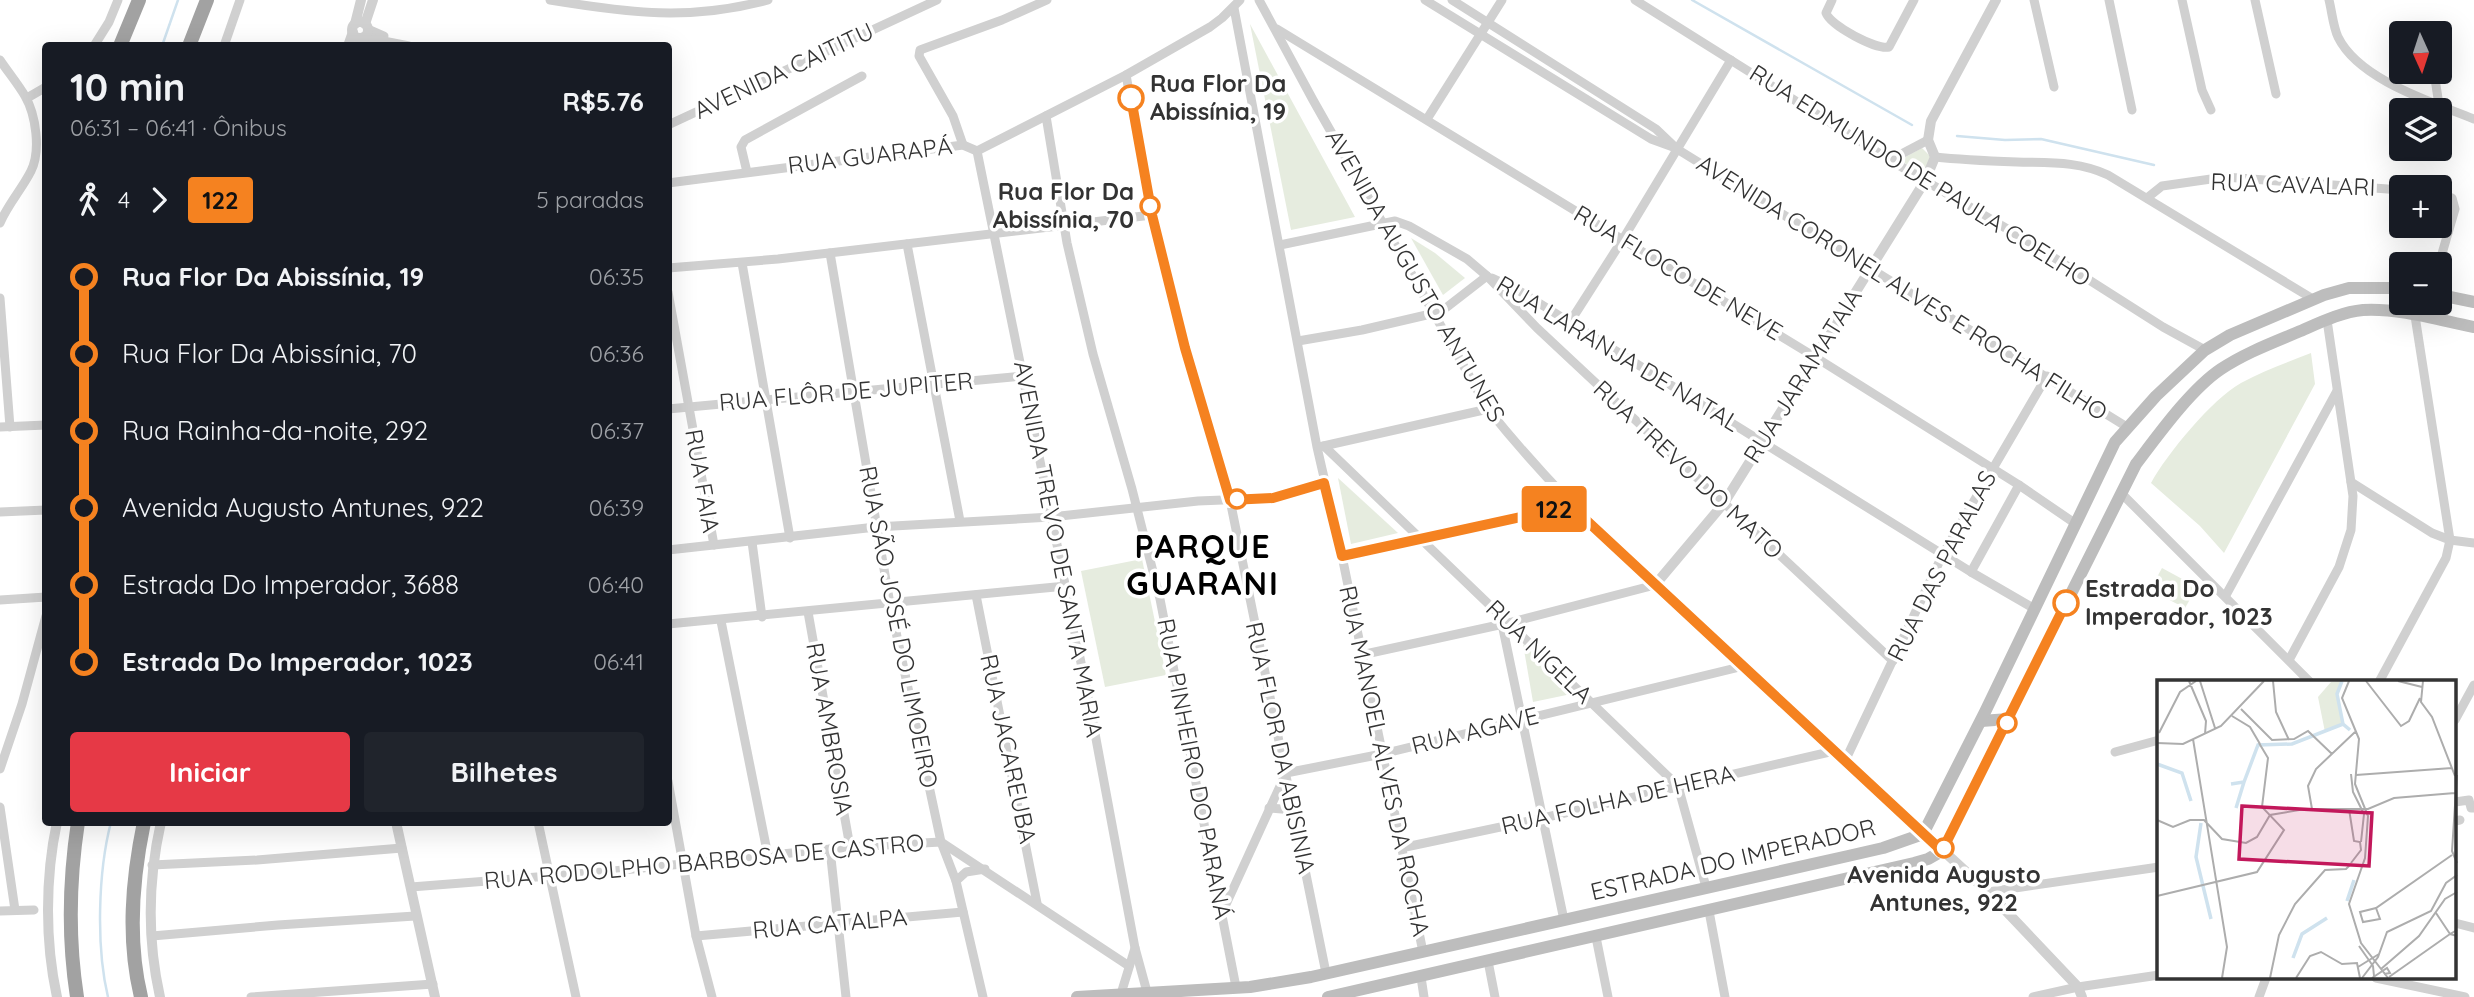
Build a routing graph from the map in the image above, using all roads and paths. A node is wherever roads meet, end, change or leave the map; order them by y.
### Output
1 (118, 0) edge
2 (139, 0) edge
3 (207, 0) edge
4 (240, 0) edge
5 (361, 0) edge
6 (373, 0) edge
7 (551, 0) edge
8 (768, 0) edge
9 (937, 0) edge
10 (1046, 0) edge
11 (1259, 0) edge
12 (1425, 0) edge
13 (1451, 0) edge
14 (1502, 0) edge
15 (1635, 0) edge
16 (1832, 0) edge
17 (1914, 0) edge
18 (1996, 0) edge
19 (2034, 0) edge
20 (2109, 0) edge
21 (2182, 0) edge
22 (2255, 0) edge
23 (2329, 0) edge
24 (1237, 4) edge
25 (1488, 22) junction
26 (1277, 29) junction
27 (360, 33) edge
28 (1480, 34) junction
29 (96, 42) edge
30 (122, 42) edge
31 (191, 42) edge
32 (225, 42) edge
33 (394, 42) edge
34 (0, 60) edge
35 (1731, 60) junction
36 (1126, 75) junction
37 (862, 76) dead end
38 (2054, 87) dead end
39 (42, 90) edge
40 (2276, 94) dead end
41 (27, 98) junction
42 (2423, 98) edge
43 (2132, 110) dead end
44 (2211, 110) dead end
45 (2452, 110) edge
46 (1046, 116) junction
47 (1427, 119) junction
48 (2474, 119) edge
49 (672, 122) edge
50 (1928, 140) junction
51 (963, 145) junction
52 (1677, 149) junction
53 (977, 151) junction
54 (1935, 157) junction
55 (1890, 160) junction
56 (747, 172) junction
57 (1926, 181) junction
58 (672, 182) edge
59 (2389, 189) edge
60 (2147, 198) junction
61 (2452, 198) edge
62 (1152, 215) junction
63 (2452, 219) edge
64 (1382, 222) junction
65 (0, 223) edge
66 (1065, 225) junction
67 (994, 234) junction
68 (1623, 239) junction
69 (907, 244) junction
70 (1280, 245) junction
71 (830, 253) junction
72 (742, 262) junction
73 (672, 268) edge
74 (1871, 268) junction
75 (1487, 276) junction
76 (2389, 288) edge
77 (2452, 297) edge
78 (0, 298) edge
79 (2313, 299) junction
80 (2474, 302) edge
81 (1434, 313) junction
82 (672, 315) edge
83 (2415, 316) junction
84 (2327, 320) junction
85 (1570, 322) junction
86 (2474, 327) edge
87 (1298, 341) junction
88 (2205, 350) junction
89 (1815, 357) junction
90 (1023, 376) junction
91 (2047, 376) junction
92 (934, 383) junction
93 (2337, 391) junction
94 (854, 392) junction
95 (766, 401) junction
96 (688, 407) junction
97 (672, 409) edge
98 (1488, 409) junction
99 (42, 425) edge
100 (5, 427) edge
101 (2127, 427) junction
102 (1763, 441) junction
103 (1321, 447) junction
104 (1992, 468) junction
105 (2351, 482) junction
106 (1324, 483) junction
107 (2019, 485) junction
108 (2121, 493) junction
109 (1230, 500) junction
110 (1724, 503) junction
111 (1136, 506) junction
112 (1571, 506) junction
113 (42, 510) edge
114 (0, 512) edge
115 (1051, 517) junction
116 (960, 521) junction
117 (2076, 524) junction
118 (876, 527) junction
119 (790, 538) junction
120 (1420, 538) junction
121 (2450, 540) junction
122 (752, 541) junction
123 (2474, 543) edge
124 (714, 545) junction
125 (672, 550) edge
126 (1943, 554) junction
127 (1342, 556) junction
128 (1972, 572) junction
129 (1655, 585) junction
130 (1066, 586) junction
131 (976, 595) junction
132 (2226, 595) junction
133 (42, 597) edge
134 (0, 600) edge
135 (890, 604) junction
136 (2035, 609) junction
137 (808, 612) junction
138 (762, 617) junction
139 (721, 621) junction
140 (1505, 623) junction
141 (672, 624) edge
142 (42, 632) edge
143 (1362, 655) junction
144 (2289, 660) junction
145 (1893, 661) junction
146 (1744, 666) junction
147 (2308, 680) edge
148 (2380, 680) edge
149 (2474, 685) edge
150 (1591, 702) junction
151 (2456, 718) edge
152 (1522, 719) junction
153 (2009, 719) junction
154 (1981, 721) junction
155 (2157, 741) edge
156 (1834, 751) junction
157 (2115, 752) dead end
158 (1382, 754) junction
159 (1845, 761) junction
160 (0, 769) edge
161 (1286, 774) junction
162 (1678, 786) junction
163 (2456, 802) edge
164 (672, 803) edge
165 (0, 807) edge
166 (1269, 808) junction
167 (2474, 808) edge
168 (1293, 810) junction
169 (1543, 818) junction
170 (57, 826) edge
171 (77, 826) edge
172 (143, 826) edge
173 (160, 826) edge
174 (397, 826) edge
175 (539, 826) edge
176 (1923, 834) junction
177 (941, 842) junction
178 (850, 847) junction
179 (402, 848) junction
180 (1401, 848) junction
181 (830, 849) junction
182 (1942, 851) junction
183 (768, 856) junction
184 (683, 864) junction
185 (152, 865) junction
186 (2157, 867) edge
187 (985, 869) junction
188 (550, 876) junction
189 (956, 881) junction
190 (411, 887) junction
191 (1706, 887) junction
192 (1988, 892) junction
193 (1037, 903) junction
194 (15, 910) junction
195 (34, 910) dead end
196 (0, 911) edge
197 (1709, 911) junction
198 (963, 912) junction
199 (1223, 913) junction
200 (415, 916) junction
201 (1564, 920) junction
202 (837, 923) junction
203 (2456, 923) edge
204 (2474, 928) edge
205 (152, 936) junction
206 (696, 936) junction
207 (1596, 937) junction
208 (1135, 948) junction
209 (1423, 952) junction
210 (1488, 961) junction
211 (1129, 966) junction
212 (1326, 973) junction
213 (2157, 975) edge
214 (1420, 977) junction
215 (2266, 979) edge
216 (2380, 979) edge
217 (433, 984) junction
218 (1237, 987) junction
219 (2080, 992) edge
220 (1147, 995) edge
221 (2452, 995) edge
222 (54, 996) edge
223 (1120, 996) edge
224 (78, 997) edge
225 (141, 997) edge
226 (159, 997) edge
227 (251, 997) edge
228 (435, 997) edge
229 (576, 997) edge
230 (712, 997) edge
231 (845, 997) edge
232 (983, 997) edge
233 (1077, 997) edge
234 (1331, 997) edge
235 (1424, 997) edge
236 (1495, 997) edge
237 (1608, 997) edge
238 (1725, 997) edge
239 (2033, 997) edge
240 (2259, 997) edge
241 (2465, 997) edge

1 - 29 street
2 - 30 highway
3 - 31 highway
4 - 32 street
5 - 27 street
6 - 27 street
7 - 8 street
9 - 49 street, AVENIDA CAITITU
10 - 51 street
11 - 26 street, AVENIDA AUGUSTO ANTUNES
12 - 28 street, AVENIDA CORONEL ALVES E ROCHA FILHO
13 - 25 street, AVENIDA CORONEL ALVES E ROCHA FILHO
14 - 25 street
15 - 35 street, RUA EDMUNDO DE PAULA COELHO
16 - 17 street
18 - 50 street
19 - 38 street
20 - 43 street
21 - 44 street
22 - 40 street
23 - 42 street
24 - 36 street, RUA GUARAPÁ
24 - 70 street, RUA MANOEL ALVES DA ROCHA
25 - 28 street
25 - 52 street, AVENIDA CORONEL ALVES E ROCHA FILHO
26 - 47 street, RUA FLOCO DE NEVE
26 - 64 street, AVENIDA AUGUSTO ANTUNES
27 - 33 street
28 - 47 street
28 - 52 street, AVENIDA CORONEL ALVES E ROCHA FILHO
34 - 41 street
35 - 52 street
35 - 55 street, RUA EDMUNDO DE PAULA COELHO
36 - 46 street, RUA GUARAPÁ
36 - 62 street, RUA FLOR DA ABISINIA
37 - 56 street
39 - 41 street
41 - 65 street
45 - 48 street
46 - 53 street, RUA GUARAPÁ
46 - 66 street, RUA PINHEIRO DO PARANÁ
47 - 68 street, RUA FLOCO DE NEVE
50 - 54 street
50 - 55 street
51 - 53 street, RUA GUARAPÁ
51 - 56 street, RUA GUARAPÁ
52 - 68 street
52 - 74 street, AVENIDA CORONEL ALVES E ROCHA FILHO
53 - 67 street, AVENIDA TREVO DE SANTA MARIA
54 - 57 street, RUA JARAMATAIA
54 - 60 street
55 - 57 street, RUA EDMUNDO DE PAULA COELHO
56 - 58 street, RUA GUARAPÁ
57 - 74 street, RUA JARAMATAIA
57 - 88 street, RUA EDMUNDO DE PAULA COELHO
59 - 60 street, RUA CAVALARI
60 - 79 street
61 - 63 street
62 - 66 street
62 - 109 street, RUA FLOR DA ABISINIA
64 - 70 street
64 - 75 street
64 - 81 street, AVENIDA AUGUSTO ANTUNES
66 - 67 street
66 - 111 street, RUA PINHEIRO DO PARANÁ
67 - 69 street
67 - 90 street, AVENIDA TREVO DE SANTA MARIA
68 - 85 street
68 - 89 street, RUA FLOCO DE NEVE
69 - 71 street
69 - 92 street
70 - 87 street, RUA MANOEL ALVES DA ROCHA
71 - 72 street
71 - 94 street, RUA SÃO JOSÉ DO LIMOEIRO
72 - 73 street
72 - 95 street
74 - 89 street, RUA JARAMATAIA
74 - 91 street, AVENIDA CORONEL ALVES E ROCHA FILHO
75 - 81 street
75 - 85 street, RUA LARANJA DE NATAL
75 - 110 street, RUA TREVO DO MATO
76 - 79 main road
77 - 80 main road
78 - 100 street
79 - 88 main road
81 - 87 street
81 - 98 street, AVENIDA AUGUSTO ANTUNES
82 - 96 street, RUA FAIA
83 - 84 main road
83 - 86 main road
83 - 121 street
84 - 93 street
84 - 108 main road
85 - 102 street, RUA LARANJA DE NATAL
87 - 103 street, RUA MANOEL ALVES DA ROCHA
88 - 101 main road
89 - 102 street, RUA JARAMATAIA
89 - 104 street, RUA FLOCO DE NEVE
90 - 92 street, RUA FLÔR DE JUPITER
90 - 115 street, AVENIDA TREVO DE SANTA MARIA
91 - 101 street, AVENIDA CORONEL ALVES E ROCHA FILHO
91 - 104 street, RUA DAS PARALAS
92 - 94 street, RUA FLÔR DE JUPITER
92 - 116 street
93 - 105 street
93 - 132 street
94 - 95 street, RUA FLÔR DE JUPITER
94 - 118 street, RUA SÃO JOSÉ DO LIMOEIRO
95 - 96 street, RUA FLÔR DE JUPITER
95 - 119 street
96 - 97 street, RUA FLÔR DE JUPITER
96 - 124 street, RUA FAIA
98 - 103 street
98 - 112 street, AVENIDA AUGUSTO ANTUNES
99 - 100 street
101 - 117 main road
102 - 110 street, RUA JARAMATAIA
102 - 126 street, RUA LARANJA DE NATAL
103 - 106 street, RUA MANOEL ALVES DA ROCHA
103 - 120 street, RUA NIGELA
104 - 107 street, RUA FLOCO DE NEVE
104 - 126 street, RUA DAS PARALAS
105 - 121 street
105 - 144 street
106 - 109 street
106 - 127 street, RUA MANOEL ALVES DA ROCHA
107 - 117 street, RUA FLOCO DE NEVE
107 - 128 street
108 - 132 street
108 - 153 main road
109 - 111 street
109 - 161 street, RUA FLOR DA ABISINIA
110 - 129 street, RUA JARAMATAIA
110 - 145 street, RUA TREVO DO MATO
111 - 115 street
111 - 199 street, RUA PINHEIRO DO PARANÁ
112 - 120 street
112 - 129 street, AVENIDA AUGUSTO ANTUNES
113 - 114 street
115 - 116 street
115 - 130 street, AVENIDA TREVO DE SANTA MARIA
116 - 118 street
117 - 136 main road
118 - 119 street
118 - 135 street, RUA SÃO JOSÉ DO LIMOEIRO
119 - 122 street
120 - 127 street
120 - 140 street, RUA NIGELA
121 - 123 street
121 - 148 street
122 - 124 street
122 - 138 street
124 - 125 street
126 - 128 street, RUA LARANJA DE NATAL
126 - 145 street, RUA DAS PARALAS
127 - 143 street, RUA MANOEL ALVES DA ROCHA
128 - 136 street, RUA LARANJA DE NATAL
129 - 140 street
129 - 146 street, AVENIDA AUGUSTO ANTUNES
130 - 131 street
130 - 208 street, AVENIDA TREVO DE SANTA MARIA
131 - 135 street
131 - 193 street, RUA JACAREUBA
132 - 144 street
133 - 134 street
135 - 137 street
135 - 177 street, RUA SÃO JOSÉ DO LIMOEIRO
136 - 154 main road
137 - 138 street
137 - 178 street, RUA AMBROSIA
138 - 139 street
139 - 141 street
139 - 183 street
140 - 143 street
140 - 150 street, RUA NIGELA
140 - 152 street
142 - 160 street
143 - 158 street, RUA MANOEL ALVES DA ROCHA
144 - 147 street
145 - 159 street, RUA DAS PARALAS
146 - 150 street, RUA AGAVE
146 - 156 street, AVENIDA AUGUSTO ANTUNES
149 - 151 street
150 - 152 street, RUA AGAVE
150 - 162 street, RUA NIGELA
152 - 158 street, RUA AGAVE
152 - 169 street
153 - 154 main road
153 - 182 main road
154 - 176 main road
155 - 157 street
156 - 159 street, AVENIDA AUGUSTO ANTUNES
156 - 162 street, RUA FOLHA DE HERA
158 - 161 street, RUA AGAVE
158 - 180 street, RUA MANOEL ALVES DA ROCHA
159 - 176 street, AVENIDA AUGUSTO ANTUNES
161 - 166 street
161 - 168 street, RUA FLOR DA ABISINIA
162 - 169 street, RUA FOLHA DE HERA
162 - 191 street
163 - 167 street
164 - 184 street
165 - 194 street
166 - 168 street
166 - 199 street
168 - 212 street, RUA FLOR DA ABISINIA
169 - 180 street, RUA FOLHA DE HERA
169 - 201 street
170 - 222 street
171 - 224 highway
172 - 225 highway
173 - 185 street
174 - 179 street
175 - 188 street
176 - 182 street, AVENIDA AUGUSTO ANTUNES
176 - 191 main road, ESTRADA DO IMPERADOR
177 - 178 street, RUA RODOLPHO BARBOSA DE CASTRO
177 - 187 street, RUA RODOLPHO BARBOSA DE CASTRO
177 - 189 street, RUA SÃO JOSÉ DO LIMOEIRO
178 - 181 street, RUA RODOLPHO BARBOSA DE CASTRO
179 - 185 street
179 - 190 street
180 - 209 street, RUA MANOEL ALVES DA ROCHA
181 - 183 street, RUA RODOLPHO BARBOSA DE CASTRO
181 - 202 street
182 - 192 street, AVENIDA AUGUSTO ANTUNES
182 - 197 main road, ESTRADA DO IMPERADOR
183 - 184 street, RUA RODOLPHO BARBOSA DE CASTRO
184 - 188 street, RUA RODOLPHO BARBOSA DE CASTRO
184 - 206 street
185 - 205 street
186 - 192 street
187 - 189 street
187 - 193 street, RUA RODOLPHO BARBOSA DE CASTRO
188 - 190 street, RUA RODOLPHO BARBOSA DE CASTRO
188 - 229 street
189 - 198 street, RUA SÃO JOSÉ DO LIMOEIRO
190 - 200 street
191 - 201 main road, ESTRADA DO IMPERADOR
192 - 219 street, AVENIDA AUGUSTO ANTUNES
193 - 211 street, RUA RODOLPHO BARBOSA DE CASTRO
194 - 195 street
194 - 196 street
197 - 207 main road, ESTRADA DO IMPERADOR
197 - 238 street
198 - 202 street, RUA CATALPA
198 - 232 street, RUA SÃO JOSÉ DO LIMOEIRO
199 - 218 street, RUA PINHEIRO DO PARANÁ
200 - 205 street
200 - 217 street
201 - 209 main road, ESTRADA DO IMPERADOR
202 - 206 street, RUA CATALPA
202 - 231 street
203 - 204 street
205 - 226 street
206 - 230 street
207 - 210 main road, ESTRADA DO IMPERADOR
207 - 237 street
208 - 211 street, AVENIDA TREVO DE SANTA MARIA
208 - 220 street, AVENIDA TREVO DE SANTA MARIA
209 - 212 main road, ESTRADA DO IMPERADOR
210 - 214 main road, ESTRADA DO IMPERADOR
210 - 236 street
211 - 223 street, AVENIDA TREVO DE SANTA MARIA
212 - 218 main road, ESTRADA DO IMPERADOR
213 - 219 street
214 - 234 main road, ESTRADA DO IMPERADOR
214 - 235 street
215 - 240 street
216 - 221 street
217 - 227 street
217 - 228 street
218 - 220 main road, ESTRADA DO IMPERADOR
219 - 239 street
220 - 223 main road, ESTRADA DO IMPERADOR
221 - 241 street
223 - 233 main road, ESTRADA DO IMPERADOR

